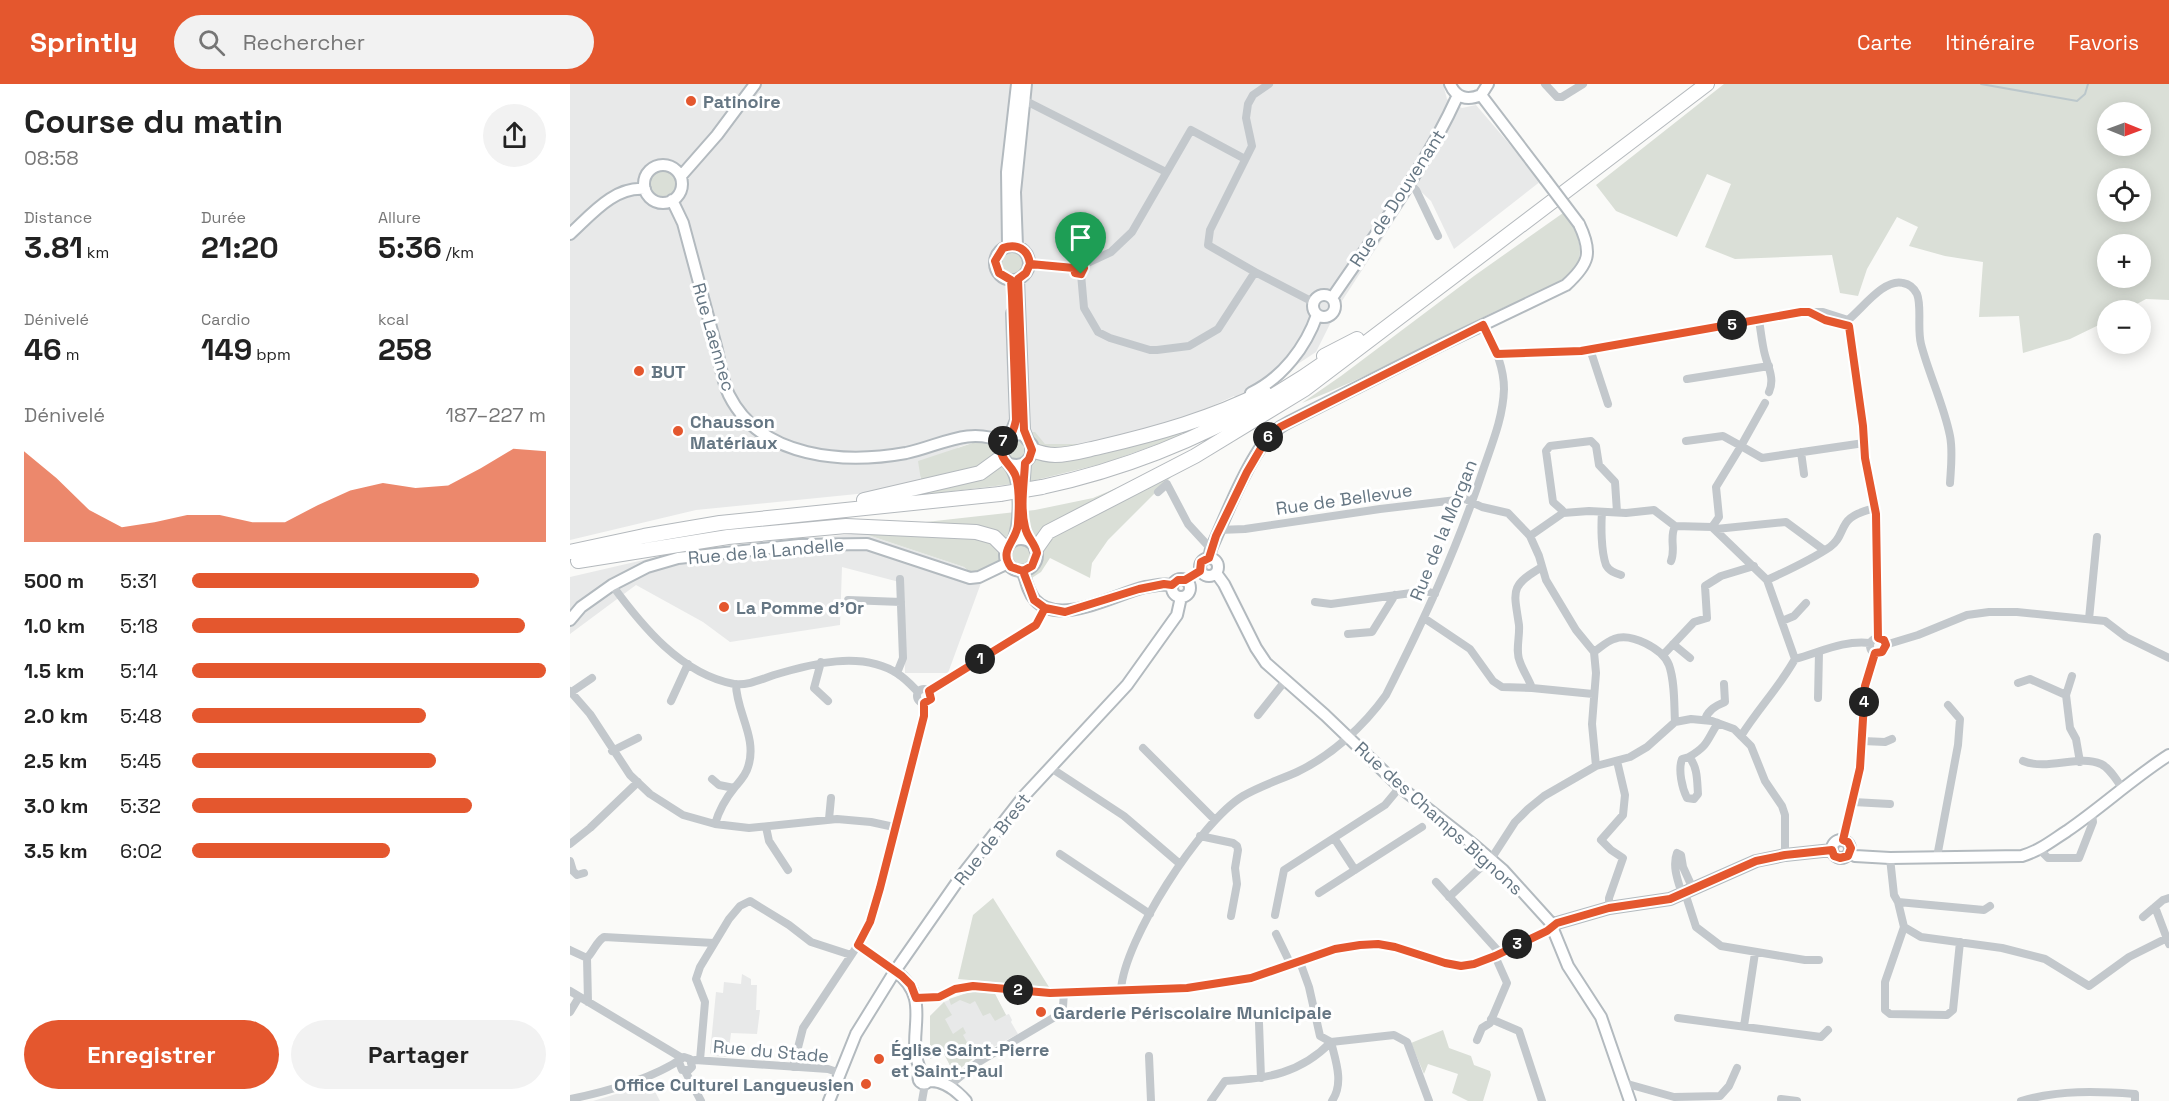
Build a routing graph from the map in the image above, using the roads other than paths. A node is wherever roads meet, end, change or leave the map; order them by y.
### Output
1 (755, 84) edge
2 (1017, 84) edge
3 (1026, 84) edge
4 (1269, 84) edge
5 (1450, 84) edge
6 (1488, 84) edge
7 (1545, 84) edge
8 (1583, 84) edge
9 (1692, 84) edge
10 (1707, 84) edge
11 (1458, 95) junction
12 (1481, 95) junction
13 (1024, 100) junction
14 (1245, 159) junction
15 (1166, 172) junction
16 (681, 176) junction
17 (1409, 183) junction
18 (645, 189) junction
19 (672, 200) junction
20 (570, 234) edge
21 (1438, 237) dead end
22 (1012, 246) junction
23 (1030, 264) junction
24 (1083, 265) junction
25 (1074, 268) junction
26 (1255, 272) junction
27 (1081, 274) junction
28 (1015, 279) junction
29 (1332, 298) junction
30 (1313, 302) junction
31 (1317, 315) junction
32 (1759, 320) junction
33 (1848, 323) junction
34 (1483, 325) junction
35 (1357, 339) junction
36 (1590, 349) junction
37 (1497, 354) junction
38 (1769, 366) junction
39 (1687, 379) dead end
40 (1305, 390) junction
41 (1769, 392) dead end
42 (1765, 403) dead end
43 (1608, 404) dead end
44 (1196, 420) junction
45 (1007, 438) junction
46 (1686, 441) dead end
47 (1864, 443) junction
48 (1029, 444) junction
49 (1741, 446) junction
50 (1802, 452) junction
51 (1006, 461) junction
52 (1025, 463) junction
53 (1804, 474) dead end
54 (1950, 483) dead end
55 (1042, 491) junction
56 (1158, 492) dead end
57 (1000, 498) junction
58 (1472, 502) junction
59 (1875, 508) junction
60 (816, 512) junction
61 (1602, 512) junction
62 (1617, 512) junction
63 (1563, 513) junction
64 (1675, 526) junction
65 (1714, 528) junction
66 (1219, 530) junction
67 (1530, 536) junction
68 (2097, 537) dead end
69 (1010, 545) junction
70 (1032, 545) junction
71 (1824, 550) junction
72 (1210, 553) junction
73 (573, 558) edge
74 (1671, 561) dead end
75 (1008, 563) junction
76 (1754, 566) junction
77 (1542, 567) junction
78 (1023, 571) junction
79 (1202, 573) junction
80 (1216, 573) junction
81 (1622, 575) dead end
82 (900, 579) dead end
83 (1767, 580) junction
84 (1187, 583) junction
85 (612, 585) junction
86 (1172, 585) junction
87 (1435, 594) junction
88 (1395, 595) junction
89 (1180, 597) junction
90 (848, 600) dead end
91 (901, 602) junction
92 (1315, 602) dead end
93 (1806, 603) dead end
94 (1045, 608) junction
95 (1424, 618) junction
96 (2089, 619) junction
97 (570, 620) edge
98 (1782, 621) junction
99 (1348, 634) dead end
100 (1878, 638) junction
101 (1870, 643) junction
102 (1673, 645) junction
103 (1886, 645) junction
104 (1594, 652) junction
105 (1819, 652) junction
106 (1875, 653) junction
107 (1663, 655) junction
108 (1690, 658) dead end
109 (2169, 658) edge
110 (1795, 659) junction
111 (821, 662) junction
112 (688, 664) junction
113 (897, 673) junction
114 (2072, 676) dead end
115 (592, 678) dead end
116 (1285, 681) junction
117 (2018, 683) dead end
118 (736, 684) junction
119 (1724, 684) dead end
120 (1532, 688) junction
121 (929, 691) junction
122 (570, 692) edge
123 (918, 692) junction
124 (1593, 694) junction
125 (2066, 695) junction
126 (1818, 698) dead end
127 (671, 701) dead end
128 (828, 702) dead end
129 (924, 703) junction
130 (1948, 705) dead end
131 (1258, 715) dead end
132 (1705, 720) junction
133 (1675, 722) junction
134 (1718, 723) junction
135 (1351, 734) junction
136 (1741, 736) junction
137 (638, 738) dead end
138 (1892, 739) dead end
139 (1863, 741) junction
140 (1143, 748) dead end
141 (612, 751) junction
142 (2169, 755) edge
143 (1689, 757) junction
144 (1617, 761) junction
145 (2023, 761) dead end
146 (2080, 762) junction
147 (1596, 766) junction
148 (1051, 768) junction
149 (712, 779) dead end
150 (638, 783) junction
151 (1400, 787) junction
152 (734, 788) junction
153 (2123, 789) junction
154 (831, 798) dead end
155 (1695, 798) junction
156 (1853, 802) junction
157 (1704, 803) dead end
158 (1890, 804) dead end
159 (2092, 814) junction
160 (829, 819) junction
161 (1215, 820) junction
162 (715, 824) junction
163 (766, 827) junction
164 (894, 827) junction
165 (1422, 827) dead end
166 (1200, 836) junction
167 (1334, 838) junction
168 (1843, 840) junction
169 (570, 844) edge
170 (1832, 850) junction
171 (2040, 850) junction
172 (1850, 853) junction
173 (1060, 854) dead end
174 (1785, 855) junction
175 (1937, 857) junction
176 (1489, 858) junction
177 (1890, 858) junction
178 (570, 861) edge
179 (1180, 864) junction
180 (788, 870) dead end
181 (1355, 870) junction
182 (584, 873) dead end
183 (1436, 882) dead end
184 (1687, 892) junction
185 (1319, 893) dead end
186 (1449, 897) junction
187 (2169, 898) edge
188 (1898, 902) junction
189 (1990, 906) dead end
190 (2155, 907) junction
191 (1609, 908) junction
192 (1150, 914) junction
193 (1275, 915) dead end
194 (1232, 916) dead end
195 (2143, 917) dead end
196 (1904, 927) junction
197 (1552, 928) junction
198 (1276, 934) dead end
199 (2168, 939) edge
200 (1960, 942) junction
201 (714, 943) junction
202 (858, 945) junction
203 (570, 950) edge
204 (1755, 952) junction
205 (851, 955) junction
206 (1497, 955) junction
207 (587, 958) junction
208 (1819, 960) dead end
209 (1300, 962) junction
210 (1291, 965) junction
211 (895, 971) junction
212 (1121, 990) junction
213 (570, 991) edge
214 (1064, 992) junction
215 (579, 997) junction
216 (916, 998) junction
217 (588, 1002) junction
218 (570, 1012) edge
219 (1678, 1018) dead end
220 (1491, 1019) junction
221 (1259, 1023) dead end
222 (1744, 1026) junction
223 (1827, 1030) dead end
224 (1476, 1040) dead end
225 (1331, 1042) junction
226 (1149, 1056) dead end
227 (688, 1064) junction
228 (793, 1067) junction
229 (1737, 1068) dead end
230 (840, 1073) junction
231 (1261, 1078) junction
232 (925, 1079) junction
233 (1624, 1083) junction
234 (949, 1086) junction
235 (570, 1099) edge
236 (1781, 1099) dead end
237 (701, 1101) edge
238 (829, 1101) edge
239 (922, 1101) edge
240 (966, 1101) edge
241 (1151, 1101) edge
242 (1211, 1101) edge
243 (1332, 1101) edge
244 (1429, 1101) edge
245 (1542, 1101) edge
246 (1630, 1101) edge
247 (1797, 1101) edge
248 (2021, 1101) edge
249 (2135, 1101) edge

1 - 16 street
2 - 22 street
3 - 13 street
4 - 14 street
5 - 11 street
6 - 12 street
7 - 8 street
9 - 35 highway
10 - 40 highway
11 - 12 street
11 - 17 street, Rue de Douvenant
12 - 34 street, bridge
13 - 15 street
13 - 22 street
14 - 15 street
14 - 26 street
15 - 24 street
16 - 18 street
16 - 19 street
17 - 21 street
17 - 29 street, Rue de Douvenant
18 - 19 street
18 - 20 street
19 - 45 street, Rue Laennec
22 - 23 street
22 - 28 street
23 - 25 street
23 - 28 street
24 - 25 street
24 - 27 street
25 - 27 street
26 - 27 street
26 - 30 street
28 - 45 street
28 - 48 street
29 - 30 street
29 - 31 street
30 - 31 street
31 - 44 street
32 - 33 street
32 - 36 street
32 - 38 street
33 - 47 street
33 - 54 street
34 - 37 street, Rue de la Morgan
34 - 66 street
35 - 44 highway
35 - 55 highway
36 - 37 street
36 - 43 street
37 - 58 street, Rue de la Morgan
38 - 39 street
38 - 41 street
40 - 55 highway
40 - 70 highway
42 - 49 street
44 - 48 highway
45 - 48 street
45 - 51 street
46 - 49 street
47 - 50 street
47 - 59 street
48 - 52 street
49 - 50 street
49 - 65 street
50 - 53 street
51 - 52 street
51 - 60 highway
51 - 69 street
52 - 70 street
55 - 57 highway, bridge
56 - 72 street
57 - 60 highway
57 - 73 highway
58 - 66 street, Rue de Bellevue
58 - 67 street, Rue de Bellevue
58 - 87 street, Rue de la Morgan
59 - 71 street
59 - 100 street
60 - 73 highway
61 - 62 street
61 - 63 street
61 - 81 street
62 - 63 street
62 - 64 street
63 - 67 street
64 - 65 street
64 - 74 street
65 - 71 street
65 - 76 street
66 - 72 street
67 - 77 street
68 - 96 street
69 - 70 street
69 - 73 highway
69 - 75 street
70 - 78 street
71 - 83 street
72 - 79 street
72 - 80 street, Rue des Champs Bignons
75 - 78 street
75 - 85 street, Rue de la Landelle
76 - 83 street
76 - 102 street
77 - 104 street
77 - 120 street
78 - 94 street
79 - 80 street
79 - 84 street
80 - 116 street, Rue des Champs Bignons
82 - 91 street
83 - 98 street
84 - 86 street
84 - 89 street
85 - 97 street, Rue de la Landelle
85 - 112 street
86 - 89 street
86 - 94 street
87 - 88 street
87 - 95 street, Rue de la Morgan
88 - 92 street
88 - 99 street
89 - 148 street, Rue de Brest
90 - 91 street
91 - 113 street
93 - 98 street
94 - 121 street
95 - 120 street
95 - 135 street, Rue de la Morgan
96 - 103 street
96 - 109 street
98 - 110 street
100 - 101 street
100 - 103 street
101 - 105 street
101 - 106 street
102 - 107 street
102 - 108 street
103 - 106 street
104 - 107 street
104 - 124 street
105 - 110 street
105 - 126 street
106 - 139 street
107 - 133 street
110 - 136 street
111 - 113 street
111 - 118 street
111 - 128 street
112 - 118 street
112 - 127 street
113 - 123 street
114 - 125 street
115 - 122 street
116 - 131 street
116 - 135 street, Rue des Champs Bignons
117 - 125 street
118 - 152 street
119 - 132 street
120 - 124 street
121 - 123 street
121 - 129 street
122 - 141 street
123 - 129 street
124 - 147 street
125 - 146 street
129 - 164 street
130 - 175 street
132 - 133 street
132 - 134 street
133 - 144 street
134 - 136 street
134 - 143 street
135 - 151 street, Rue des Champs Bignons
135 - 161 street, Rue de la Morgan
136 - 174 street
137 - 141 street
138 - 139 street
139 - 156 street
140 - 161 street
141 - 150 street
142 - 153 street
143 - 155 street
143 - 155 street
144 - 147 street
144 - 191 street
145 - 146 street
146 - 153 street
147 - 176 street
148 - 179 street
148 - 211 street, Rue de Brest
149 - 152 street
150 - 162 street
150 - 169 street
151 - 167 street
151 - 176 street, Rue des Champs Bignons
152 - 162 street
153 - 159 street
154 - 160 street
155 - 157 street
156 - 158 street
156 - 168 street
159 - 171 street
159 - 171 street
160 - 163 street
160 - 164 street
161 - 166 street, Rue de la Morgan
162 - 163 street
163 - 180 street
164 - 202 street
165 - 181 street
166 - 179 street, Rue de la Morgan
166 - 194 street
167 - 181 street
167 - 193 street
168 - 170 street
168 - 172 street
170 - 172 street
170 - 174 street
171 - 175 street
172 - 177 street
173 - 192 street
174 - 184 street
175 - 177 street
176 - 186 street
176 - 197 street, Rue des Champs Bignons
177 - 188 street
178 - 182 street
179 - 192 street, Rue de la Morgan
181 - 185 street
183 - 186 street
184 - 191 street
184 - 204 street
186 - 206 street
187 - 190 street
188 - 189 street
188 - 196 street
190 - 195 street
190 - 199 street
191 - 197 street
192 - 212 street, Rue de la Morgan
196 - 200 street
196 - 200 street
197 - 206 street
197 - 233 street, Rue des Champs Bignons
198 - 210 street
199 - 200 street
201 - 205 street
201 - 207 street
201 - 227 street
202 - 205 street
202 - 211 street
203 - 207 street
204 - 208 street
204 - 222 street
205 - 228 street
206 - 209 street
206 - 220 street
207 - 217 street
209 - 210 street
209 - 225 street
210 - 212 street
211 - 216 street
211 - 230 street, Rue de Brest
212 - 214 street
213 - 215 street, Rue du Stade
214 - 216 street
214 - 234 street
215 - 217 street, Rue du Stade
215 - 218 street
216 - 232 street
217 - 227 street, Rue du Stade
219 - 222 street
220 - 224 street
220 - 245 street
221 - 231 street
222 - 223 street
225 - 231 street
225 - 243 street
225 - 244 street
226 - 241 street
227 - 228 street, Rue du Stade
227 - 235 street
227 - 237 street
228 - 230 street, Rue du Stade
229 - 233 street
230 - 238 street, Rue de Brest
231 - 242 street
232 - 234 street
232 - 239 street
233 - 246 street, Rue des Champs Bignons
234 - 240 street
236 - 247 street
248 - 249 street

